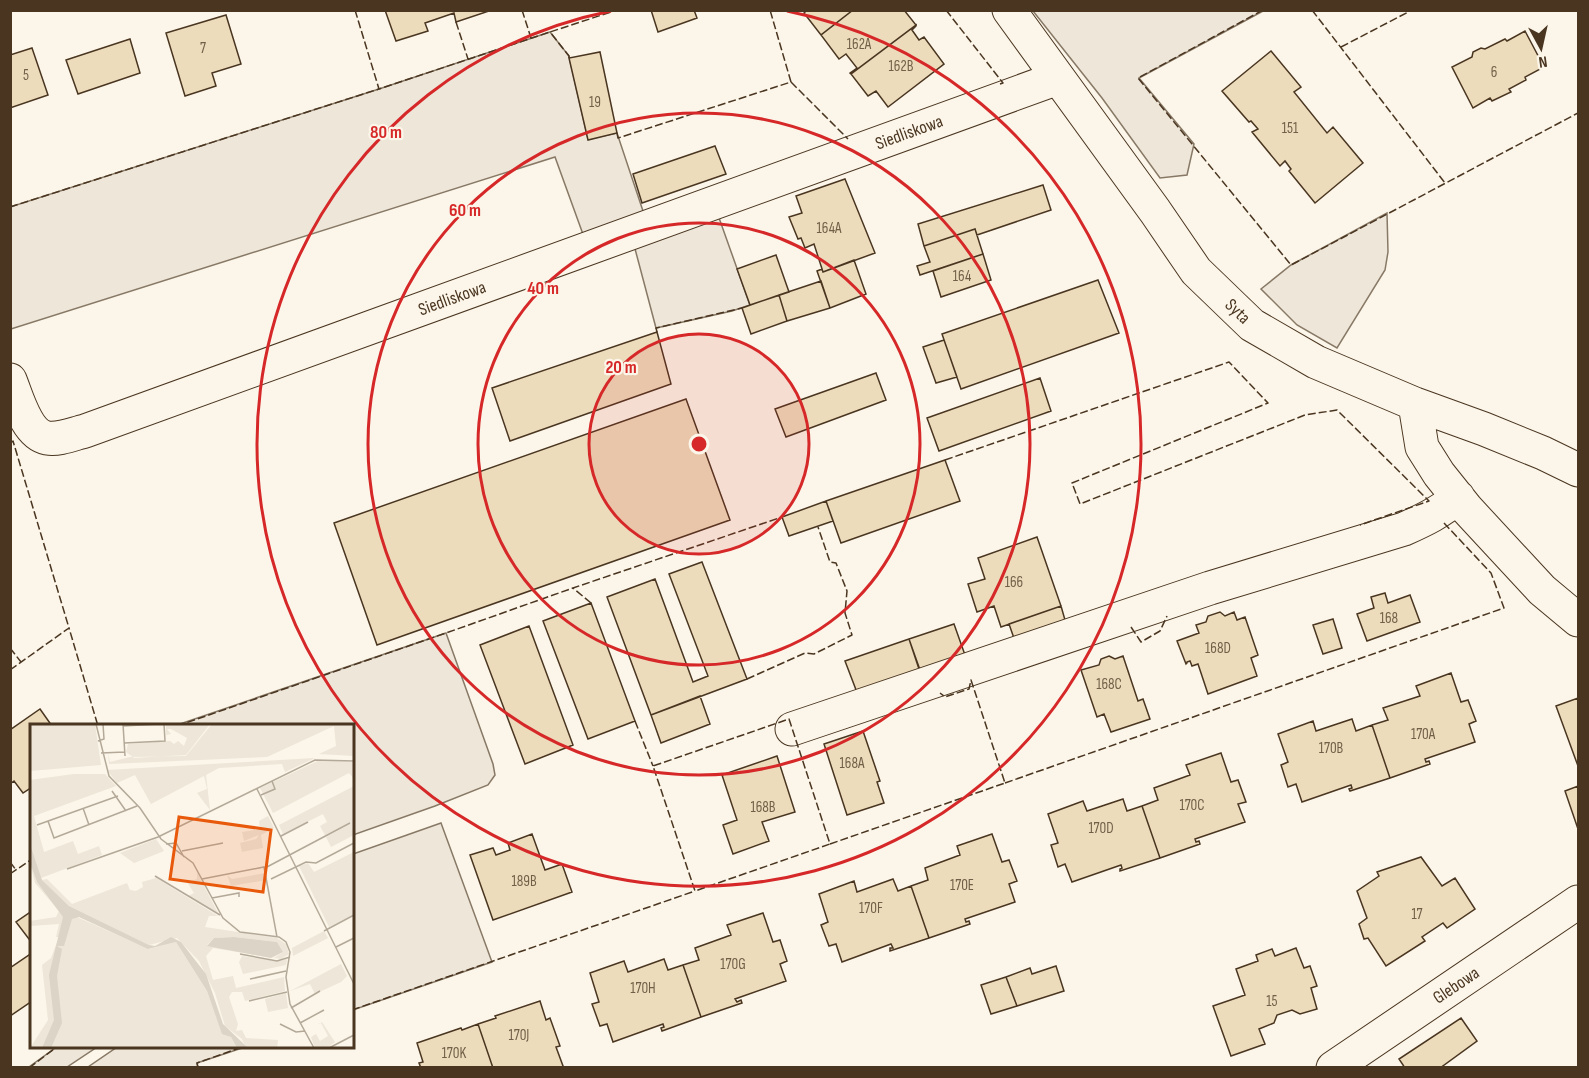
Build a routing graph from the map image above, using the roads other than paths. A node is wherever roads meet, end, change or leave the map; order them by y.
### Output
1 (1009, 10) edge
2 (1058, 78) junction
3 (10, 380) edge
4 (1415, 404) junction
5 (17, 417) edge
6 (1578, 470) edge
7 (1458, 497) junction
8 (1578, 620) edge
9 (792, 729) dead end
10 (1578, 902) edge
11 (1333, 1068) edge

1 - 2 street, Syta
2 - 4 street, Syta
2 - 5 street, Siedliskowa
3 - 5 street, Siedliskowa
4 - 6 street, Syta
4 - 7 street
7 - 8 street
7 - 9 street
10 - 11 street, Glebowa

